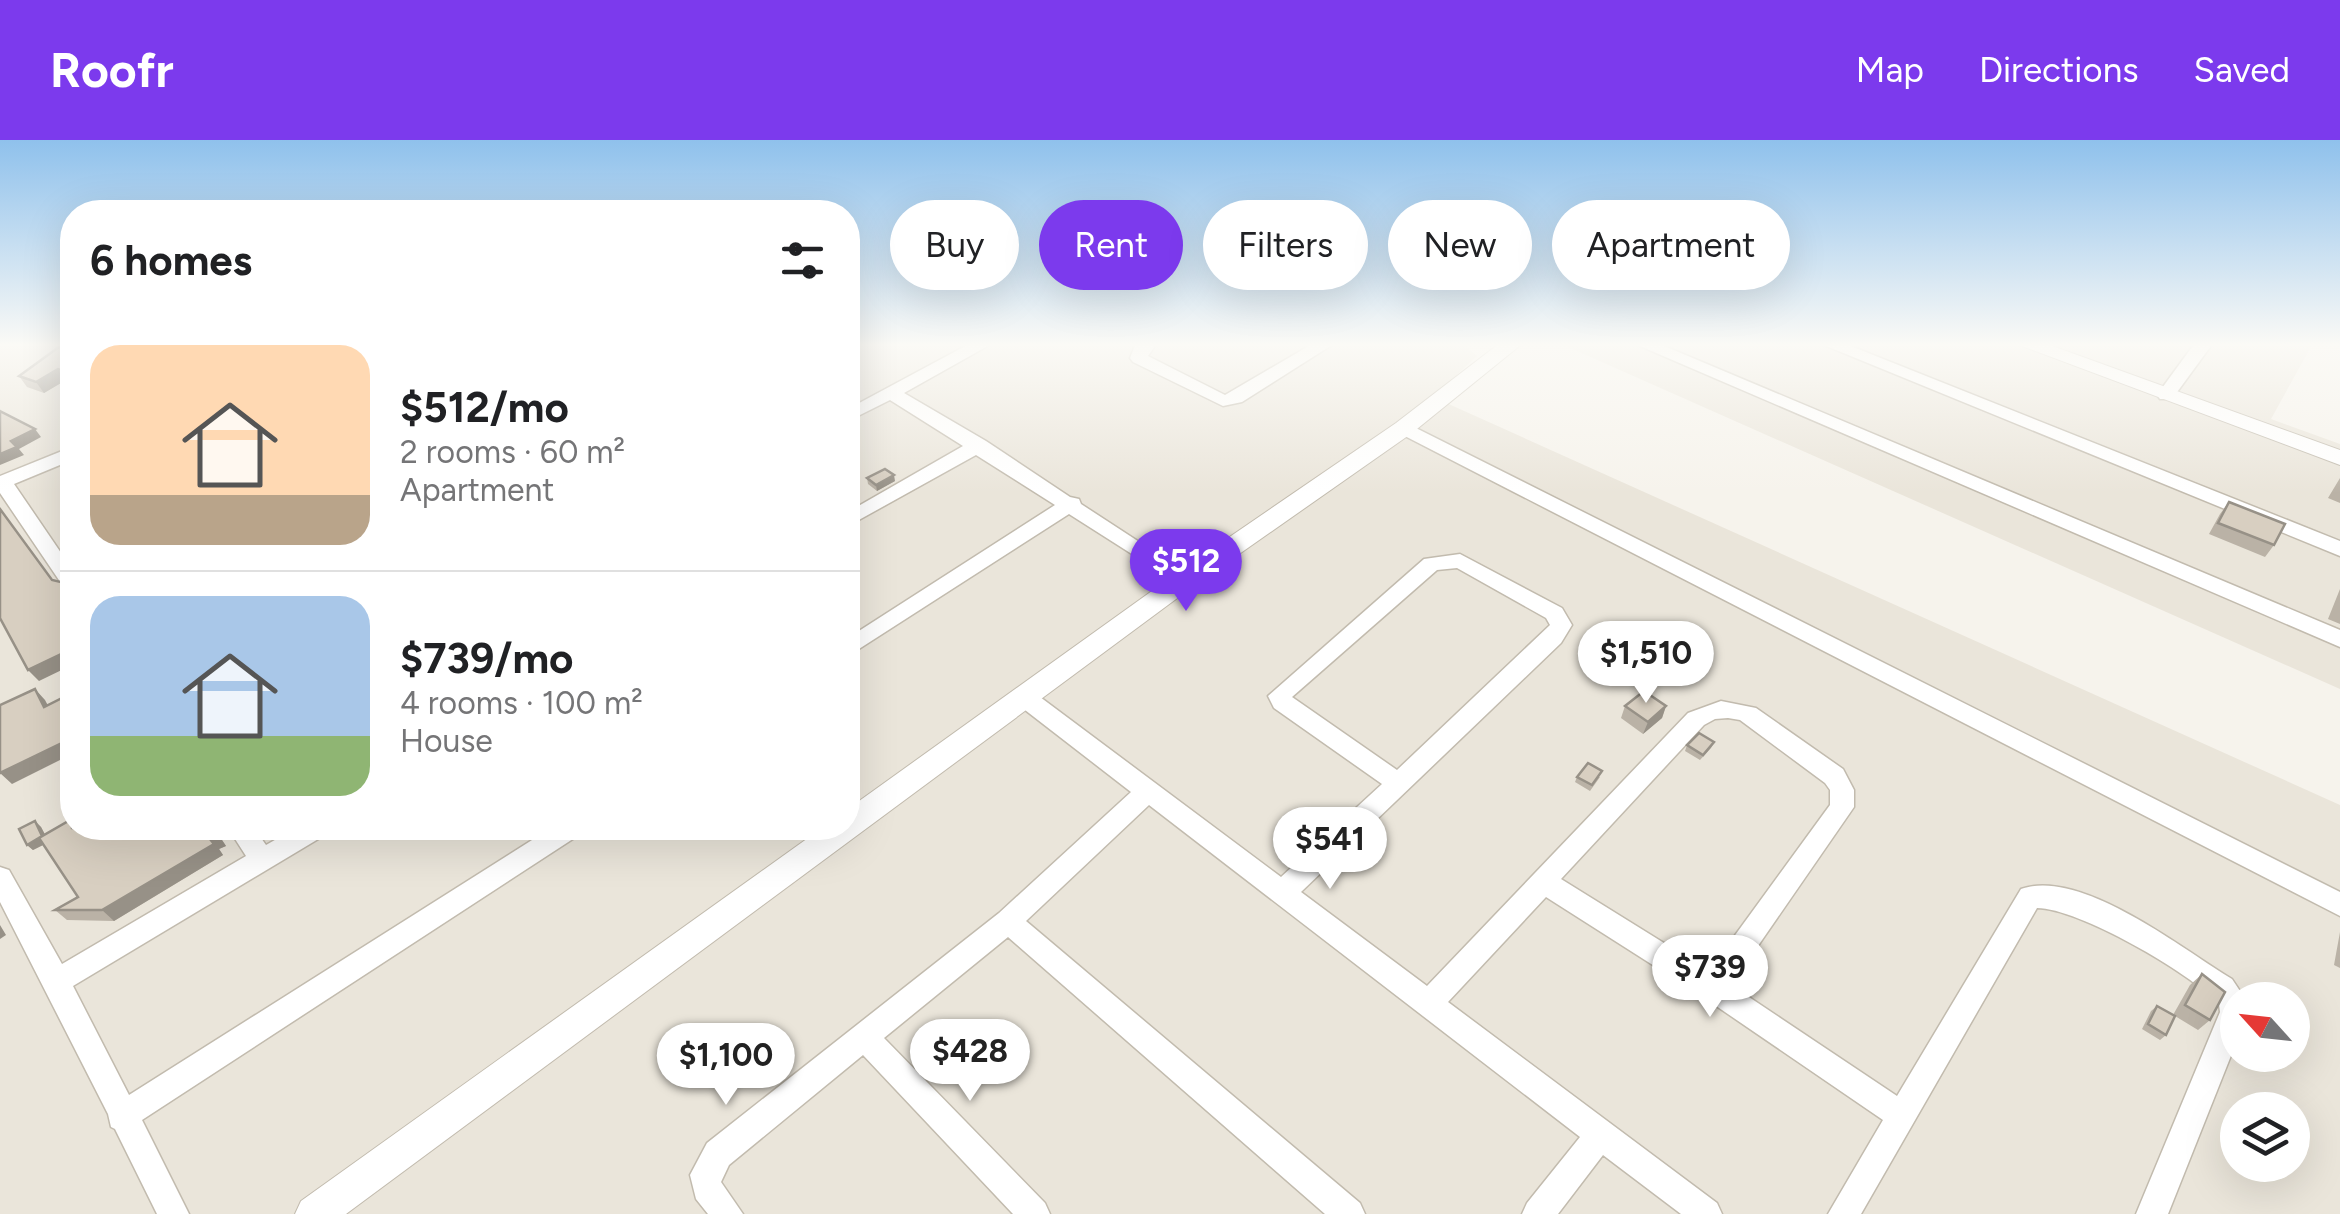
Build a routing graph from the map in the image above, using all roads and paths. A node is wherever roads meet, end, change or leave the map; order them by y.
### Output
1 (892, 393) joint
2 (1208, 393) edge
3 (1244, 393) edge
4 (1449, 393) edge
5 (1760, 393) edge
6 (1953, 393) edge
7 (2161, 393) edge
8 (2166, 395) joint
9 (860, 410) edge
10 (1404, 428) junction
11 (980, 445) junction
12 (60, 458) edge
13 (2340, 458) edge
14 (1, 482) edge
15 (1072, 503) junction
16 (860, 513) edge
17 (2340, 549) edge
18 (60, 567) edge
19 (1186, 578) junction
20 (2340, 639) edge
21 (860, 640) edge
22 (1024, 697) junction
23 (1400, 784) junction
24 (1148, 791) junction
25 (860, 816) edge
26 (248, 840) edge
27 (296, 840) edge
28 (551, 840) edge
29 (827, 840) edge
30 (262, 860) junction
31 (0, 878) edge
32 (1544, 882) junction
33 (1282, 892) junction
34 (2340, 905) edge
35 (1008, 920) junction
36 (57, 981) junction
37 (1713, 988) junction
38 (1430, 1003) junction
39 (863, 1035) junction
40 (121, 1117) junction
41 (1903, 1117) junction
42 (1598, 1136) junction
43 (172, 1214) edge
44 (314, 1214) edge
45 (727, 1214) edge
46 (1034, 1214) edge
47 (1349, 1214) edge
48 (1538, 1214) edge
49 (1706, 1214) edge
50 (1844, 1214) edge
51 (2152, 1214) edge

1 - 9 street
1 - 11 street
2 - 3 street
4 - 10 street
5 - 20 street
6 - 17 street
7 - 8 street
8 - 13 street
10 - 19 street
10 - 34 street
11 - 15 street
11 - 16 street
12 - 14 street
14 - 18 street
15 - 19 street
15 - 21 street
19 - 22 street
22 - 24 street
22 - 25 street
23 - 23 street
23 - 33 street
24 - 33 street
24 - 35 street
26 - 30 street
27 - 30 street
28 - 40 street
29 - 44 street
30 - 36 street
31 - 36 street
32 - 37 street
32 - 37 street
32 - 38 street
33 - 38 street
35 - 39 street
35 - 47 street
36 - 40 street
37 - 41 street
38 - 42 street
39 - 45 street
39 - 46 street
40 - 43 street
41 - 50 street
41 - 51 street
42 - 48 street
42 - 49 street

